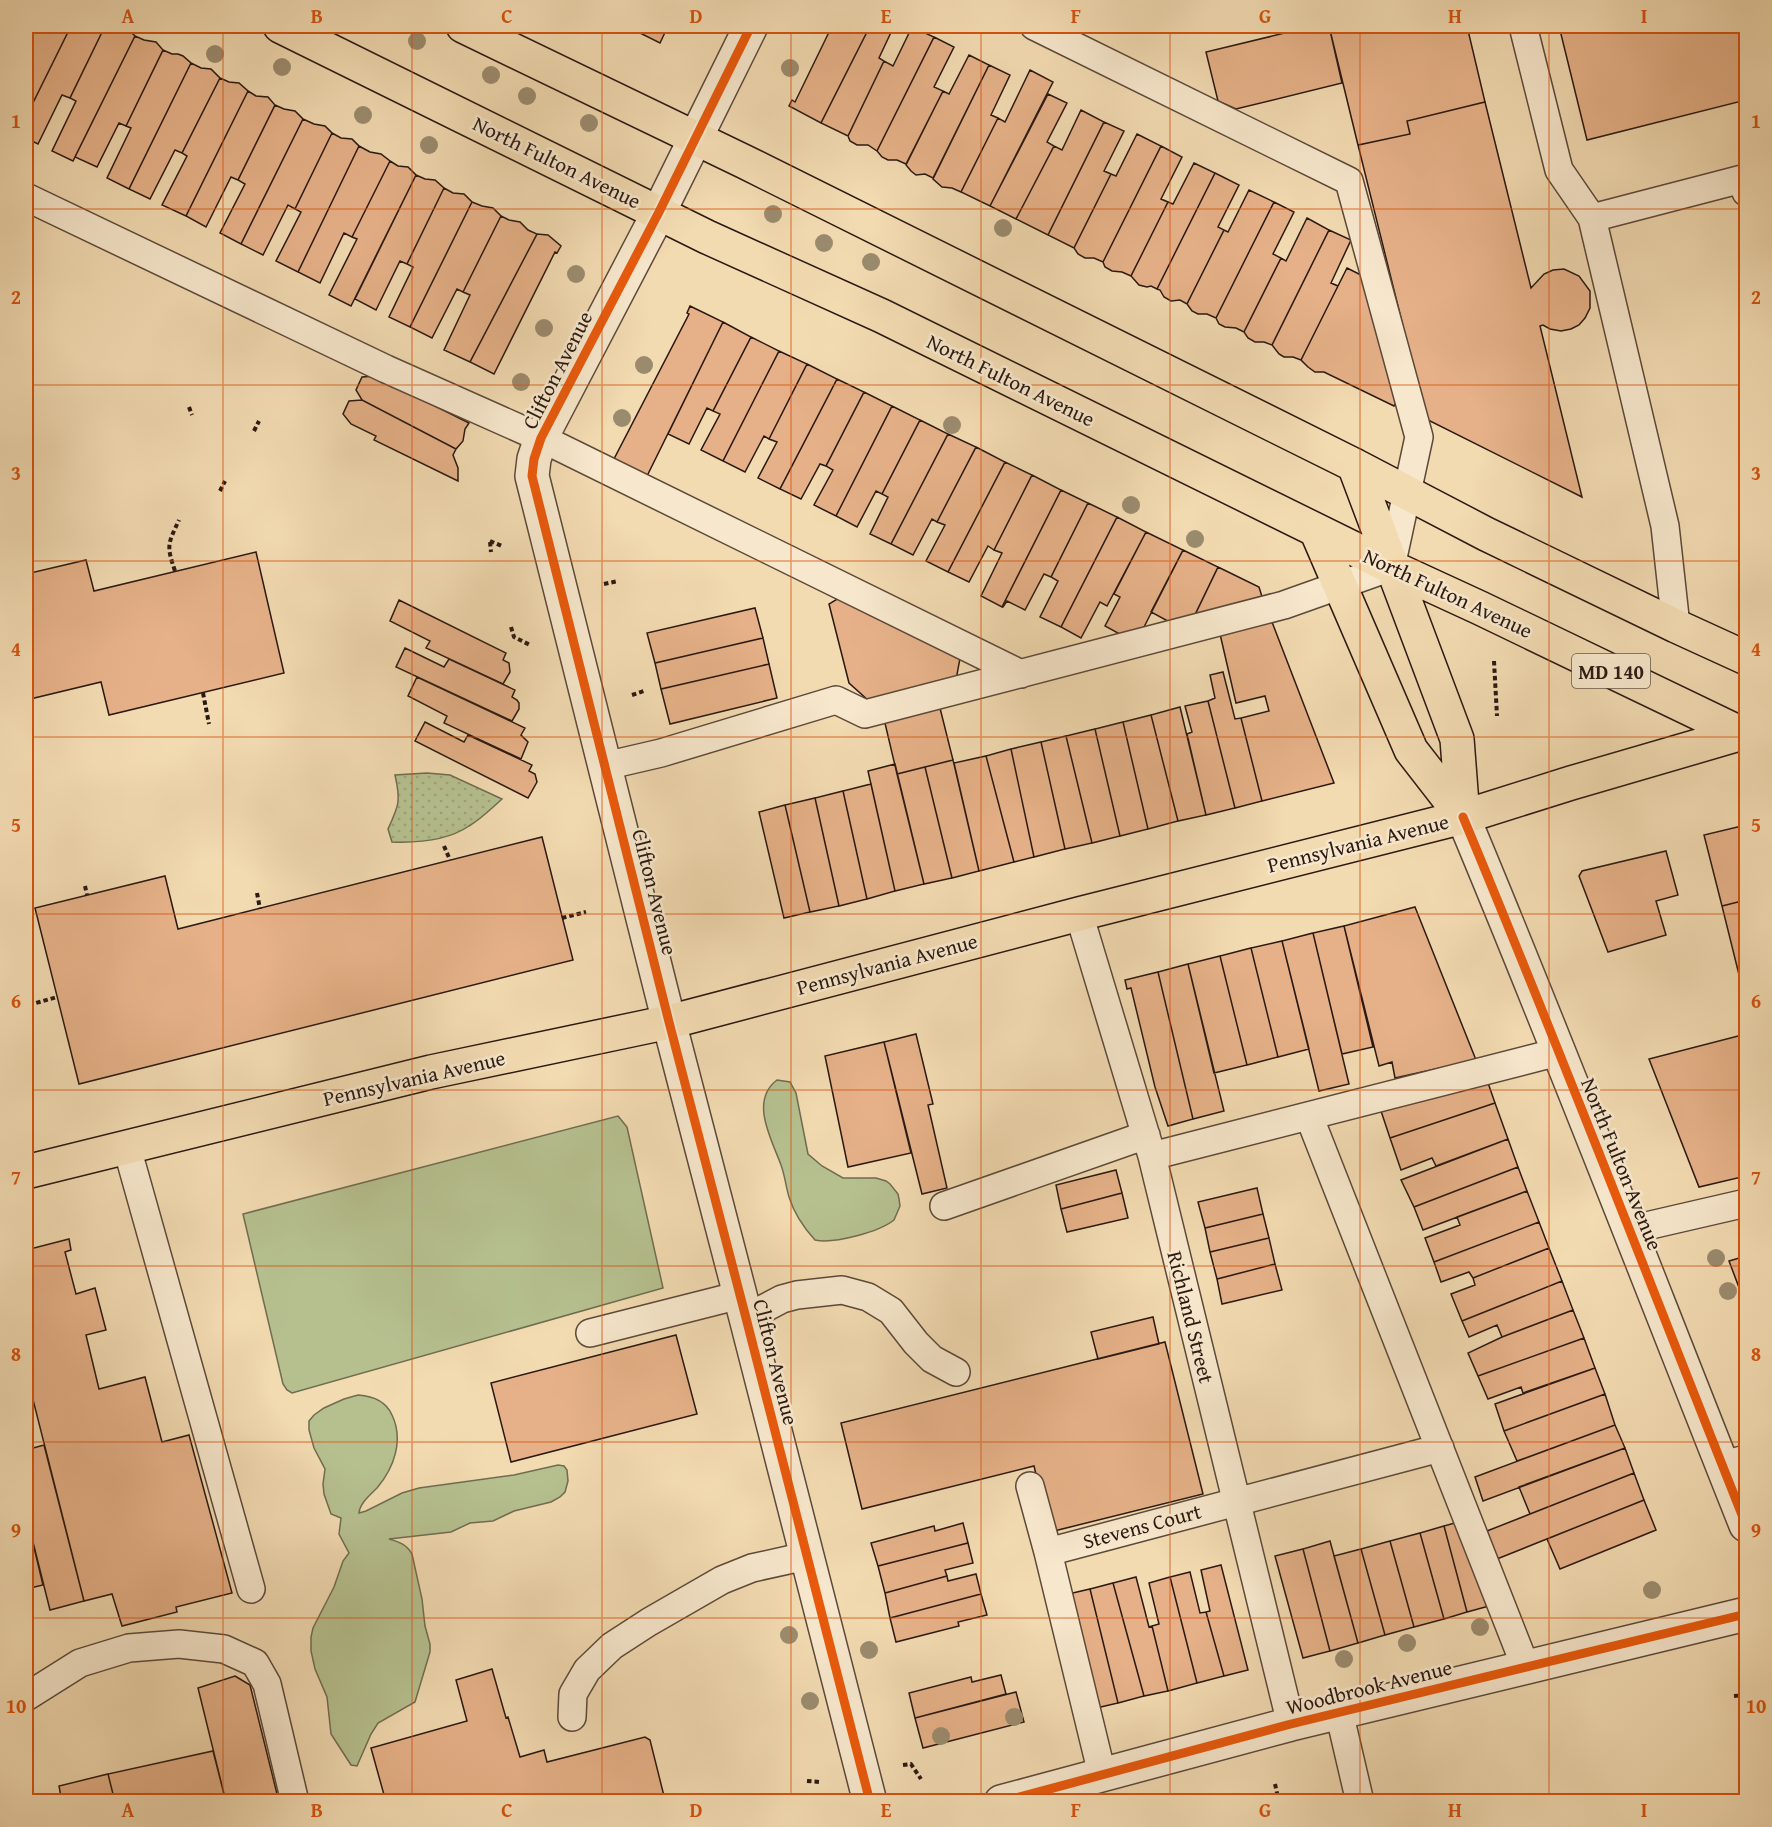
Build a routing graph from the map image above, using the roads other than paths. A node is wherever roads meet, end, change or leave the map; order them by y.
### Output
1 (280, 26) edge
2 (463, 26) edge
3 (751, 26) edge
4 (1523, 26) edge
5 (1039, 27) edge
6 (695, 138) junction
7 (1746, 192) edge
8 (26, 197) edge
9 (659, 212) junction
10 (1592, 218) junction
11 (541, 438) junction
12 (1354, 465) junction
13 (1407, 494) junction
14 (1316, 530) junction
15 (1391, 567) junction
16 (1341, 586) junction
17 (1676, 626) junction
18 (1746, 658) edge
19 (1021, 674) junction
20 (1744, 733) edge
21 (605, 765) junction
22 (1463, 817) junction
23 (1079, 914) junction
24 (669, 1022) junction
25 (1558, 1052) junction
26 (1309, 1116) junction
27 (1149, 1146) junction
28 (127, 1148) junction
29 (26, 1172) edge
30 (1746, 1203) edge
31 (944, 1206) dead end
32 (1629, 1230) junction
33 (743, 1306) junction
34 (590, 1333) dead end
35 (956, 1372) dead end
36 (1440, 1448) junction
37 (1735, 1465) edge
38 (1030, 1486) dead end
39 (1236, 1501) junction
40 (1746, 1524) edge
41 (1048, 1552) junction
42 (806, 1556) junction
43 (251, 1588) dead end
44 (1746, 1614) edge
45 (1526, 1668) junction
46 (26, 1697) edge
47 (1339, 1712) junction
48 (572, 1717) dead end
49 (1291, 1724) junction
50 (1102, 1774) junction
51 (295, 1802) edge
52 (870, 1802) edge
53 (1001, 1802) edge
54 (1360, 1802) edge

1 - 9 main road, North Fulton Avenue
2 - 6 main road
3 - 6 street, Clifton Avenue
4 - 10 lane
5 - 13 lane
6 - 9 street, Clifton Avenue
6 - 12 main road
7 - 10 lane
8 - 11 lane
9 - 11 street, Clifton Avenue
9 - 14 main road, North Fulton Avenue
10 - 17 lane
11 - 19 lane
11 - 21 street, Clifton Avenue
12 - 13 main road
12 - 15 main road
13 - 15 lane
13 - 17 main road
14 - 15 main road, North Fulton Avenue / MD 140
14 - 16 main road
15 - 16 lane
15 - 20 main road, North Fulton Avenue / MD 140
15 - 22 main road
16 - 19 lane
16 - 22 main road
17 - 18 main road
19 - 21 lane
20 - 22 main road, Pennsylvania Avenue
21 - 24 street, Clifton Avenue
22 - 23 main road, Pennsylvania Avenue
22 - 25 street, North Fulton Avenue
23 - 24 main road, Pennsylvania Avenue
23 - 27 lane, Richland Street
24 - 28 main road, Pennsylvania Avenue
24 - 33 street, Clifton Avenue
25 - 26 lane
25 - 32 street, North Fulton Avenue
26 - 27 lane
26 - 36 lane
27 - 31 lane
27 - 39 lane, Richland Street
28 - 29 main road, Pennsylvania Avenue
28 - 43 lane
30 - 32 lane
32 - 37 street, North Fulton Avenue
33 - 34 lane
33 - 35 lane
33 - 42 street, Clifton Avenue
36 - 39 lane, Stevens Court
36 - 45 lane
37 - 40 street, North Fulton Avenue
38 - 41 lane
39 - 41 lane, Stevens Court
39 - 49 lane, Richland Street
41 - 50 lane
42 - 48 lane
42 - 52 street, Clifton Avenue
44 - 45 street, Woodbrook Avenue
45 - 47 street, Woodbrook Avenue
46 - 51 lane
47 - 49 street, Woodbrook Avenue
47 - 54 lane
49 - 50 street, Woodbrook Avenue
50 - 53 street, Woodbrook Avenue

